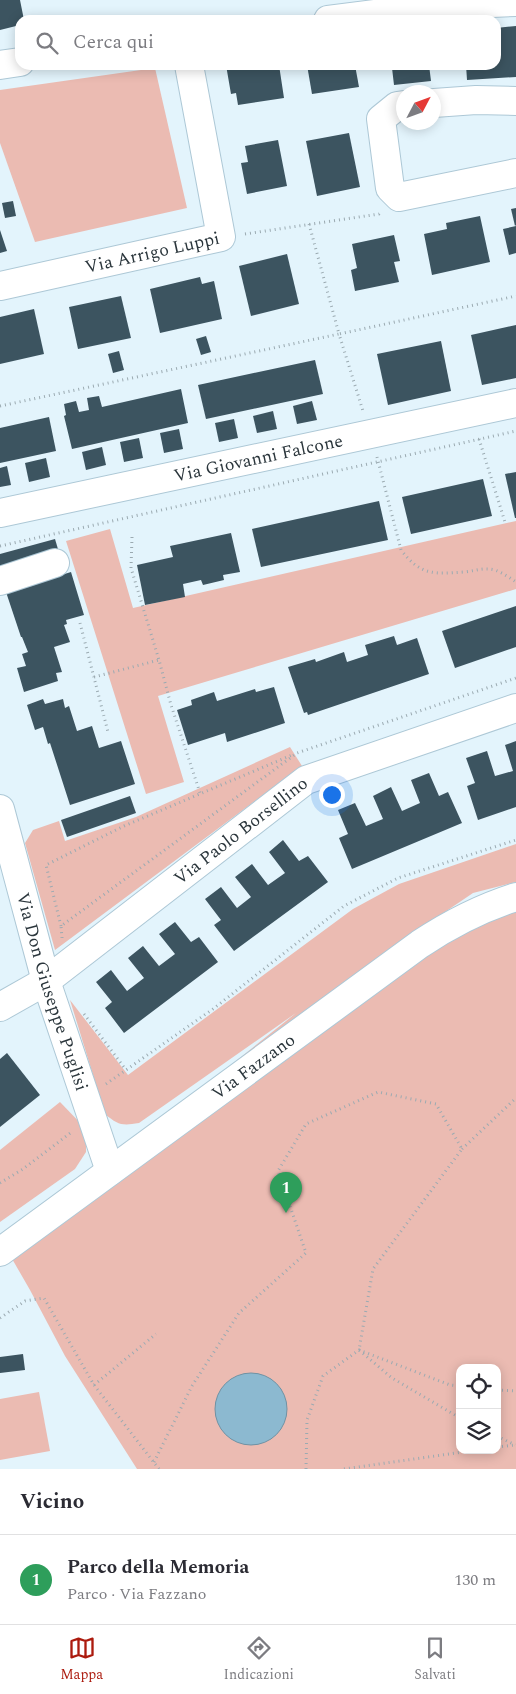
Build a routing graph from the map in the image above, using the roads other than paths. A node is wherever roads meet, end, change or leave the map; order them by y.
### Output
1 (516, 2) edge
2 (367, 15) edge
3 (15, 63) edge
4 (0, 65) edge
5 (190, 70) edge
6 (516, 101) edge
7 (441, 102) edge
8 (396, 107) edge
9 (516, 173) edge
10 (0, 286) edge
11 (516, 403) edge
12 (0, 513) edge
13 (55, 563) dead end
14 (0, 581) edge
15 (516, 708) edge
16 (0, 810) edge
17 (516, 897) edge
18 (46, 980) junction
19 (0, 1008) edge
20 (110, 1171) junction
21 (0, 1252) edge

1 - 2 street
3 - 4 street
5 - 10 street, Via Arrigo Luppi
6 - 7 street
8 - 9 street
11 - 12 street, Via Giovanni Falcone
13 - 14 street
15 - 18 street, Via Paolo Borsellino
16 - 18 street, Via Don Giuseppe Puglisi
17 - 20 street, Via Fazzano
18 - 19 street, Via Paolo Borsellino
18 - 20 street, Via Don Giuseppe Puglisi
20 - 21 street, Via Fazzano

